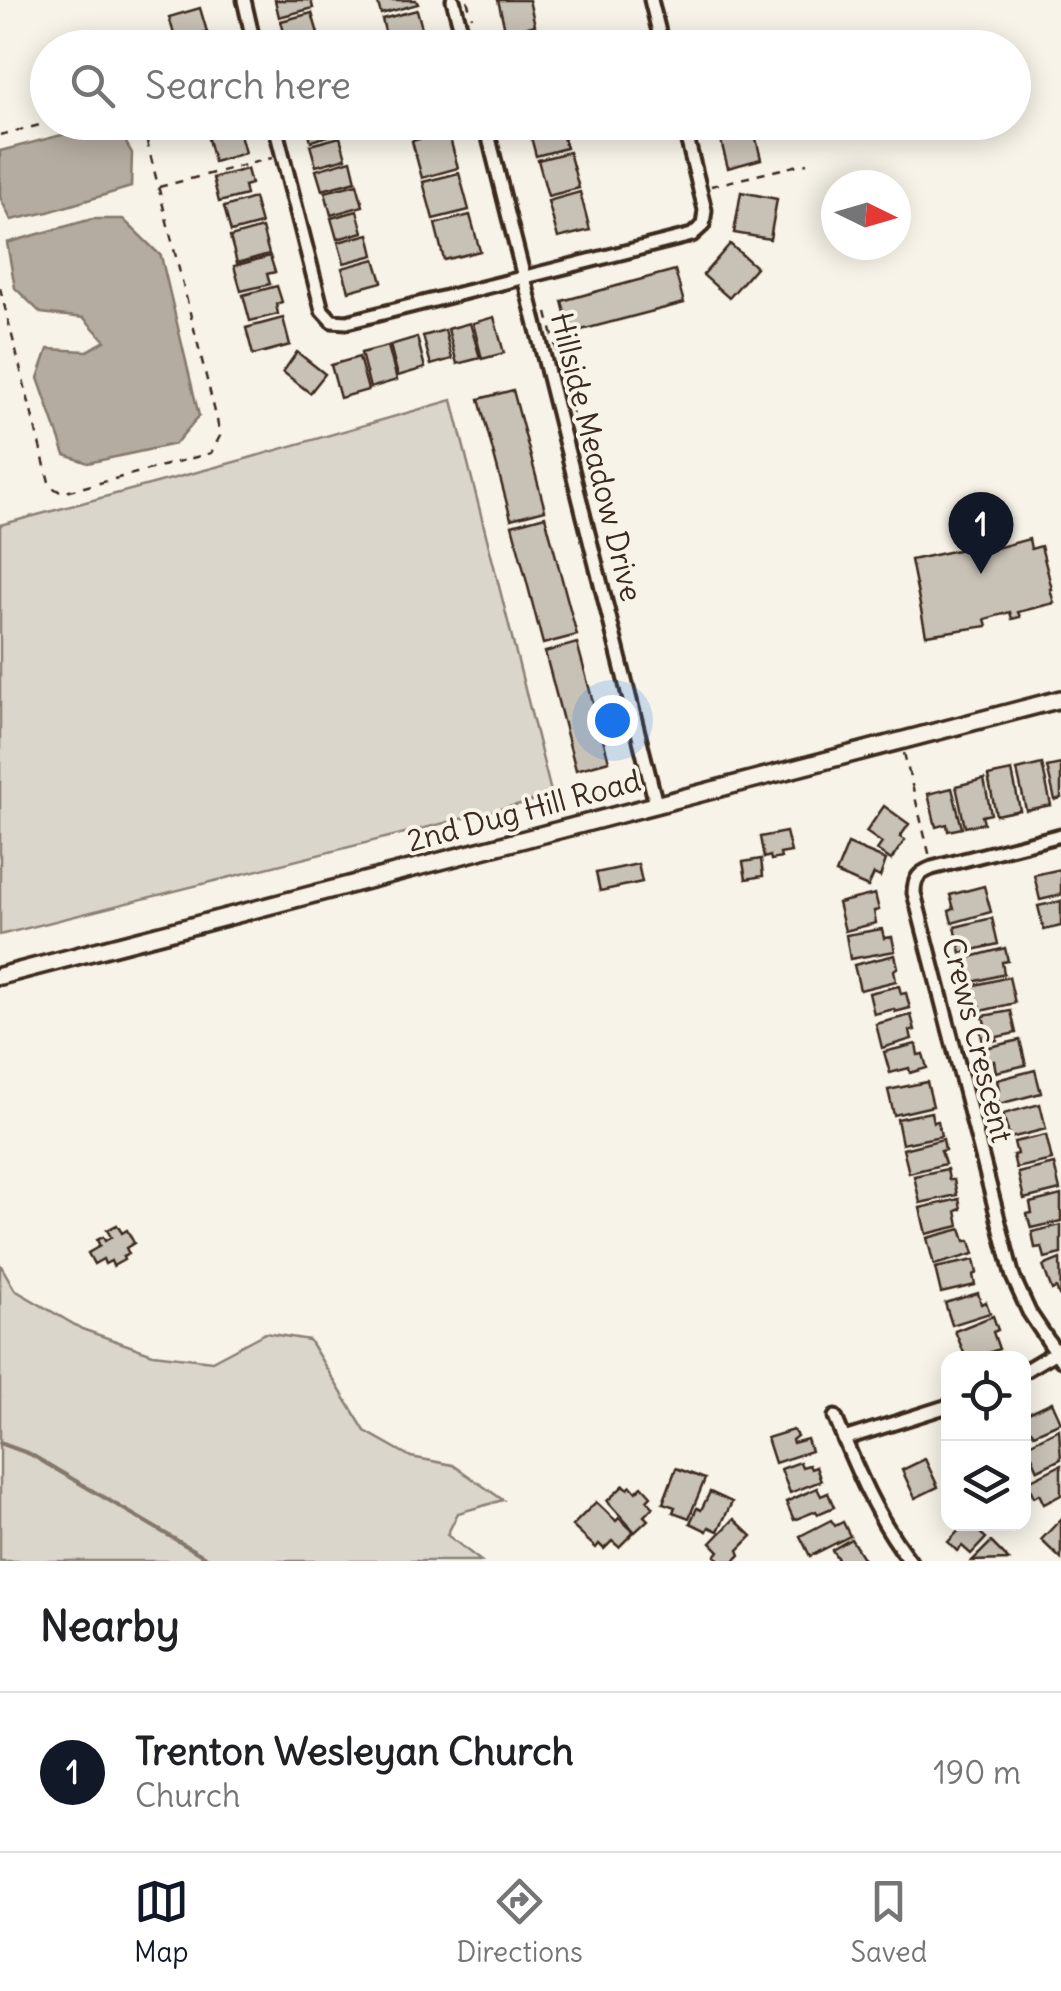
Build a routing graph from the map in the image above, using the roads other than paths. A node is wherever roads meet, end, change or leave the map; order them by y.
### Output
1 (244, 0) edge
2 (453, 0) edge
3 (651, 0) edge
4 (252, 30) edge
5 (461, 30) edge
6 (659, 30) edge
7 (279, 140) edge
8 (490, 140) edge
9 (688, 140) edge
10 (525, 275) junction
11 (1061, 698) edge
12 (656, 804) junction
13 (1061, 835) edge
14 (0, 976) edge
15 (1059, 1354) edge
16 (1031, 1368) edge
17 (941, 1408) edge
18 (836, 1417) dead end
19 (844, 1438) junction
20 (910, 1561) edge

1 - 4 street
2 - 5 street
3 - 6 street
7 - 10 street
8 - 10 street, Hillside Meadow Drive
9 - 10 street
10 - 12 street, Hillside Meadow Drive
11 - 12 street, 2nd Dug Hill Road
12 - 14 street, 2nd Dug Hill Road
13 - 15 street, Crews Crescent
15 - 16 street
17 - 19 street
18 - 19 street
19 - 20 street

